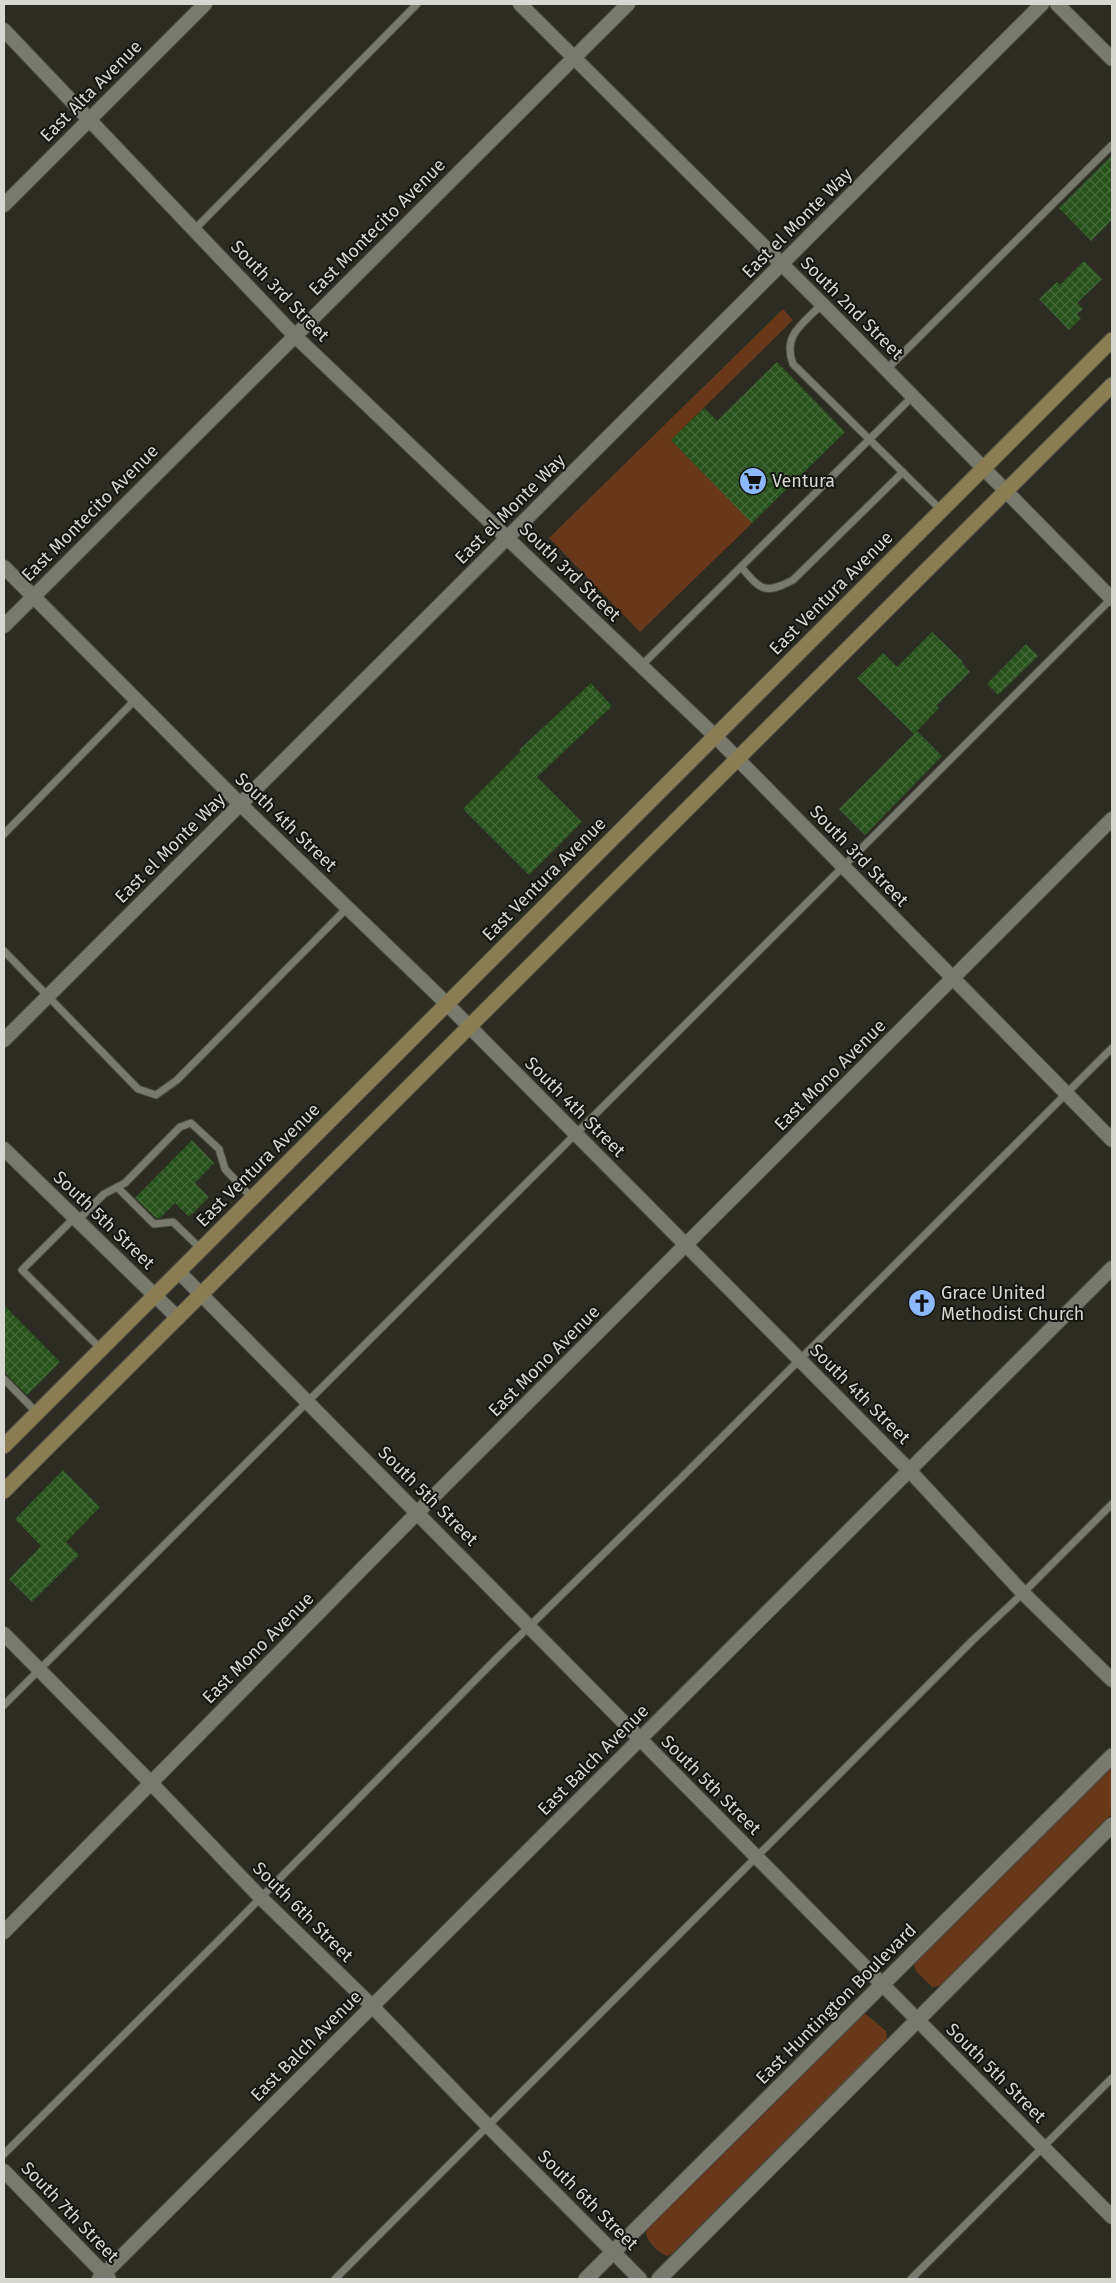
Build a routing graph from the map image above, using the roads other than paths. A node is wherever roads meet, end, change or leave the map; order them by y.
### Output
1 (205, 4) edge
2 (417, 4) edge
3 (520, 4) edge
4 (628, 4) edge
5 (1042, 4) edge
6 (1057, 4) edge
7 (4, 30) edge
8 (574, 57) junction
9 (1112, 59) edge
10 (90, 119) junction
11 (1112, 145) edge
12 (4, 205) edge
13 (194, 230) junction
14 (782, 264) junction
15 (822, 304) junction
16 (295, 336) junction
17 (1112, 340) edge
18 (886, 370) junction
19 (1112, 385) edge
20 (913, 396) junction
21 (871, 440) junction
22 (984, 469) junction
23 (903, 472) junction
24 (1007, 492) junction
25 (942, 510) junction
26 (507, 538) junction
27 (4, 567) edge
28 (741, 568) junction
29 (32, 597) junction
30 (1112, 599) edge
31 (4, 626) edge
32 (641, 666) junction
33 (135, 700) junction
34 (714, 735) junction
35 (737, 759) junction
36 (240, 804) junction
37 (1112, 819) edge
38 (4, 834) edge
39 (843, 866) junction
40 (347, 908) junction
41 (4, 951) edge
42 (953, 979) junction
43 (48, 996) junction
44 (446, 1003) junction
45 (469, 1026) junction
46 (4, 1040) edge
47 (1112, 1048) edge
48 (1067, 1094) junction
49 (575, 1134) junction
50 (1112, 1140) edge
51 (4, 1149) edge
52 (117, 1187) junction
53 (252, 1198) junction
54 (76, 1218) junction
55 (686, 1246) junction
56 (201, 1250) junction
57 (1112, 1268) edge
58 (179, 1272) junction
59 (201, 1294) junction
60 (155, 1296) junction
61 (178, 1318) junction
62 (102, 1349) junction
63 (799, 1360) junction
64 (4, 1379) edge
65 (308, 1401) junction
66 (37, 1413) junction
67 (4, 1445) edge
68 (909, 1470) junction
69 (4, 1491) edge
70 (1112, 1504) edge
71 (418, 1512) junction
72 (1023, 1593) junction
73 (530, 1627) junction
74 (4, 1634) edge
75 (39, 1670) junction
76 (1112, 1680) edge
77 (4, 1705) edge
78 (640, 1740) junction
79 (1112, 1756) edge
80 (152, 1783) junction
81 (1112, 1825) edge
82 (756, 1857) junction
83 (261, 1898) junction
84 (4, 1932) edge
85 (882, 1985) junction
86 (372, 2006) junction
87 (918, 2021) junction
88 (1112, 2078) edge
89 (488, 2126) junction
90 (1042, 2147) junction
91 (4, 2154) edge
92 (4, 2171) edge
93 (1112, 2217) edge
94 (613, 2252) junction
95 (104, 2277) edge
96 (334, 2279) edge
97 (586, 2279) edge
98 (640, 2279) edge
99 (659, 2279) edge
100 (911, 2279) edge

1 - 10 street, East Alta Avenue
2 - 13 lane
3 - 8 street, South 2nd Street
4 - 8 street, East Montecito Avenue
5 - 14 street, East el Monte Way
6 - 9 street
7 - 10 street, South 3rd Street
8 - 14 street, South 2nd Street
8 - 16 street, East Montecito Avenue
10 - 12 street, East Alta Avenue
10 - 13 street, South 3rd Street
11 - 18 lane
13 - 16 street, South 3rd Street
14 - 15 street, South 2nd Street
14 - 26 street, East el Monte Way
15 - 18 street, South 2nd Street
15 - 21 lane
16 - 26 street, South 3rd Street
16 - 29 street, East Montecito Avenue
17 - 22 main road, East Ventura Avenue
18 - 20 street, South 2nd Street
19 - 24 main road
20 - 21 lane
20 - 22 street, South 2nd Street
21 - 23 lane
21 - 28 lane
22 - 24 street, South 2nd Street
22 - 25 main road, East Ventura Avenue
23 - 25 lane
23 - 28 lane
24 - 30 street, South 2nd Street
24 - 35 main road
25 - 34 main road, East Ventura Avenue
26 - 32 street, South 3rd Street
26 - 36 street, East el Monte Way
27 - 29 street, South 4th Street
28 - 32 lane
29 - 31 street, East Montecito Avenue
29 - 33 street, South 4th Street
30 - 39 lane
32 - 34 street, South 3rd Street
33 - 36 street, South 4th Street
33 - 38 lane
34 - 35 street, South 3rd Street
34 - 44 main road, East Ventura Avenue
35 - 39 street, South 3rd Street
35 - 45 main road
36 - 40 street, South 4th Street
36 - 43 street, East el Monte Way
37 - 42 street, East Mono Avenue
39 - 42 street, South 3rd Street
39 - 49 lane
40 - 43 lane
40 - 44 street, South 4th Street
41 - 43 lane
42 - 48 street, South 3rd Street
42 - 55 street, East Mono Avenue
43 - 46 street, East el Monte Way
44 - 45 street, South 4th Street
44 - 53 main road, East Ventura Avenue
45 - 49 street, South 4th Street
45 - 59 main road
47 - 48 lane
48 - 50 street, South 3rd Street
48 - 63 lane
49 - 55 street, South 4th Street
49 - 65 lane
51 - 54 street, South 5th Street
52 - 53 lane
52 - 54 lane
52 - 56 lane
53 - 56 main road, East Ventura Avenue
54 - 60 street, South 5th Street
54 - 62 lane
55 - 63 street, South 4th Street
55 - 71 street, East Mono Avenue
56 - 58 main road, East Ventura Avenue
57 - 68 street, East Balch Avenue
58 - 59 street, South 5th Street
58 - 60 main road, East Ventura Avenue
59 - 61 main road
59 - 65 street, South 5th Street
60 - 61 street, South 5th Street
60 - 62 main road, East Ventura Avenue
61 - 69 main road
62 - 66 main road, East Ventura Avenue
63 - 68 street, South 4th Street
63 - 73 lane
64 - 66 lane
65 - 71 street, South 5th Street
65 - 75 lane
66 - 67 main road, East Ventura Avenue
68 - 72 street, South 4th Street
68 - 78 street, East Balch Avenue
70 - 72 lane
71 - 73 street, South 5th Street
71 - 80 street, East Mono Avenue
72 - 76 street, South 4th Street
72 - 82 lane
73 - 78 street, South 5th Street
73 - 83 lane
74 - 75 street, South 6th Street
75 - 77 lane
75 - 80 street, South 6th Street
78 - 82 street, South 5th Street
78 - 86 street, East Balch Avenue
79 - 85 street, East Huntington Boulevard
80 - 83 street, South 6th Street
80 - 84 street, East Mono Avenue
81 - 87 street
82 - 85 street, South 5th Street
82 - 89 lane
83 - 86 street, South 6th Street
83 - 91 lane
85 - 87 street, South 5th Street
85 - 94 street, East Huntington Boulevard
86 - 89 street, South 6th Street
86 - 95 street, East Balch Avenue
87 - 90 street, South 5th Street
87 - 99 street
88 - 90 lane
89 - 94 street, South 6th Street
89 - 96 lane
90 - 93 street, South 5th Street
90 - 100 lane
92 - 95 street, South 7th Street
94 - 97 street, East Huntington Boulevard
94 - 98 street, South 6th Street

